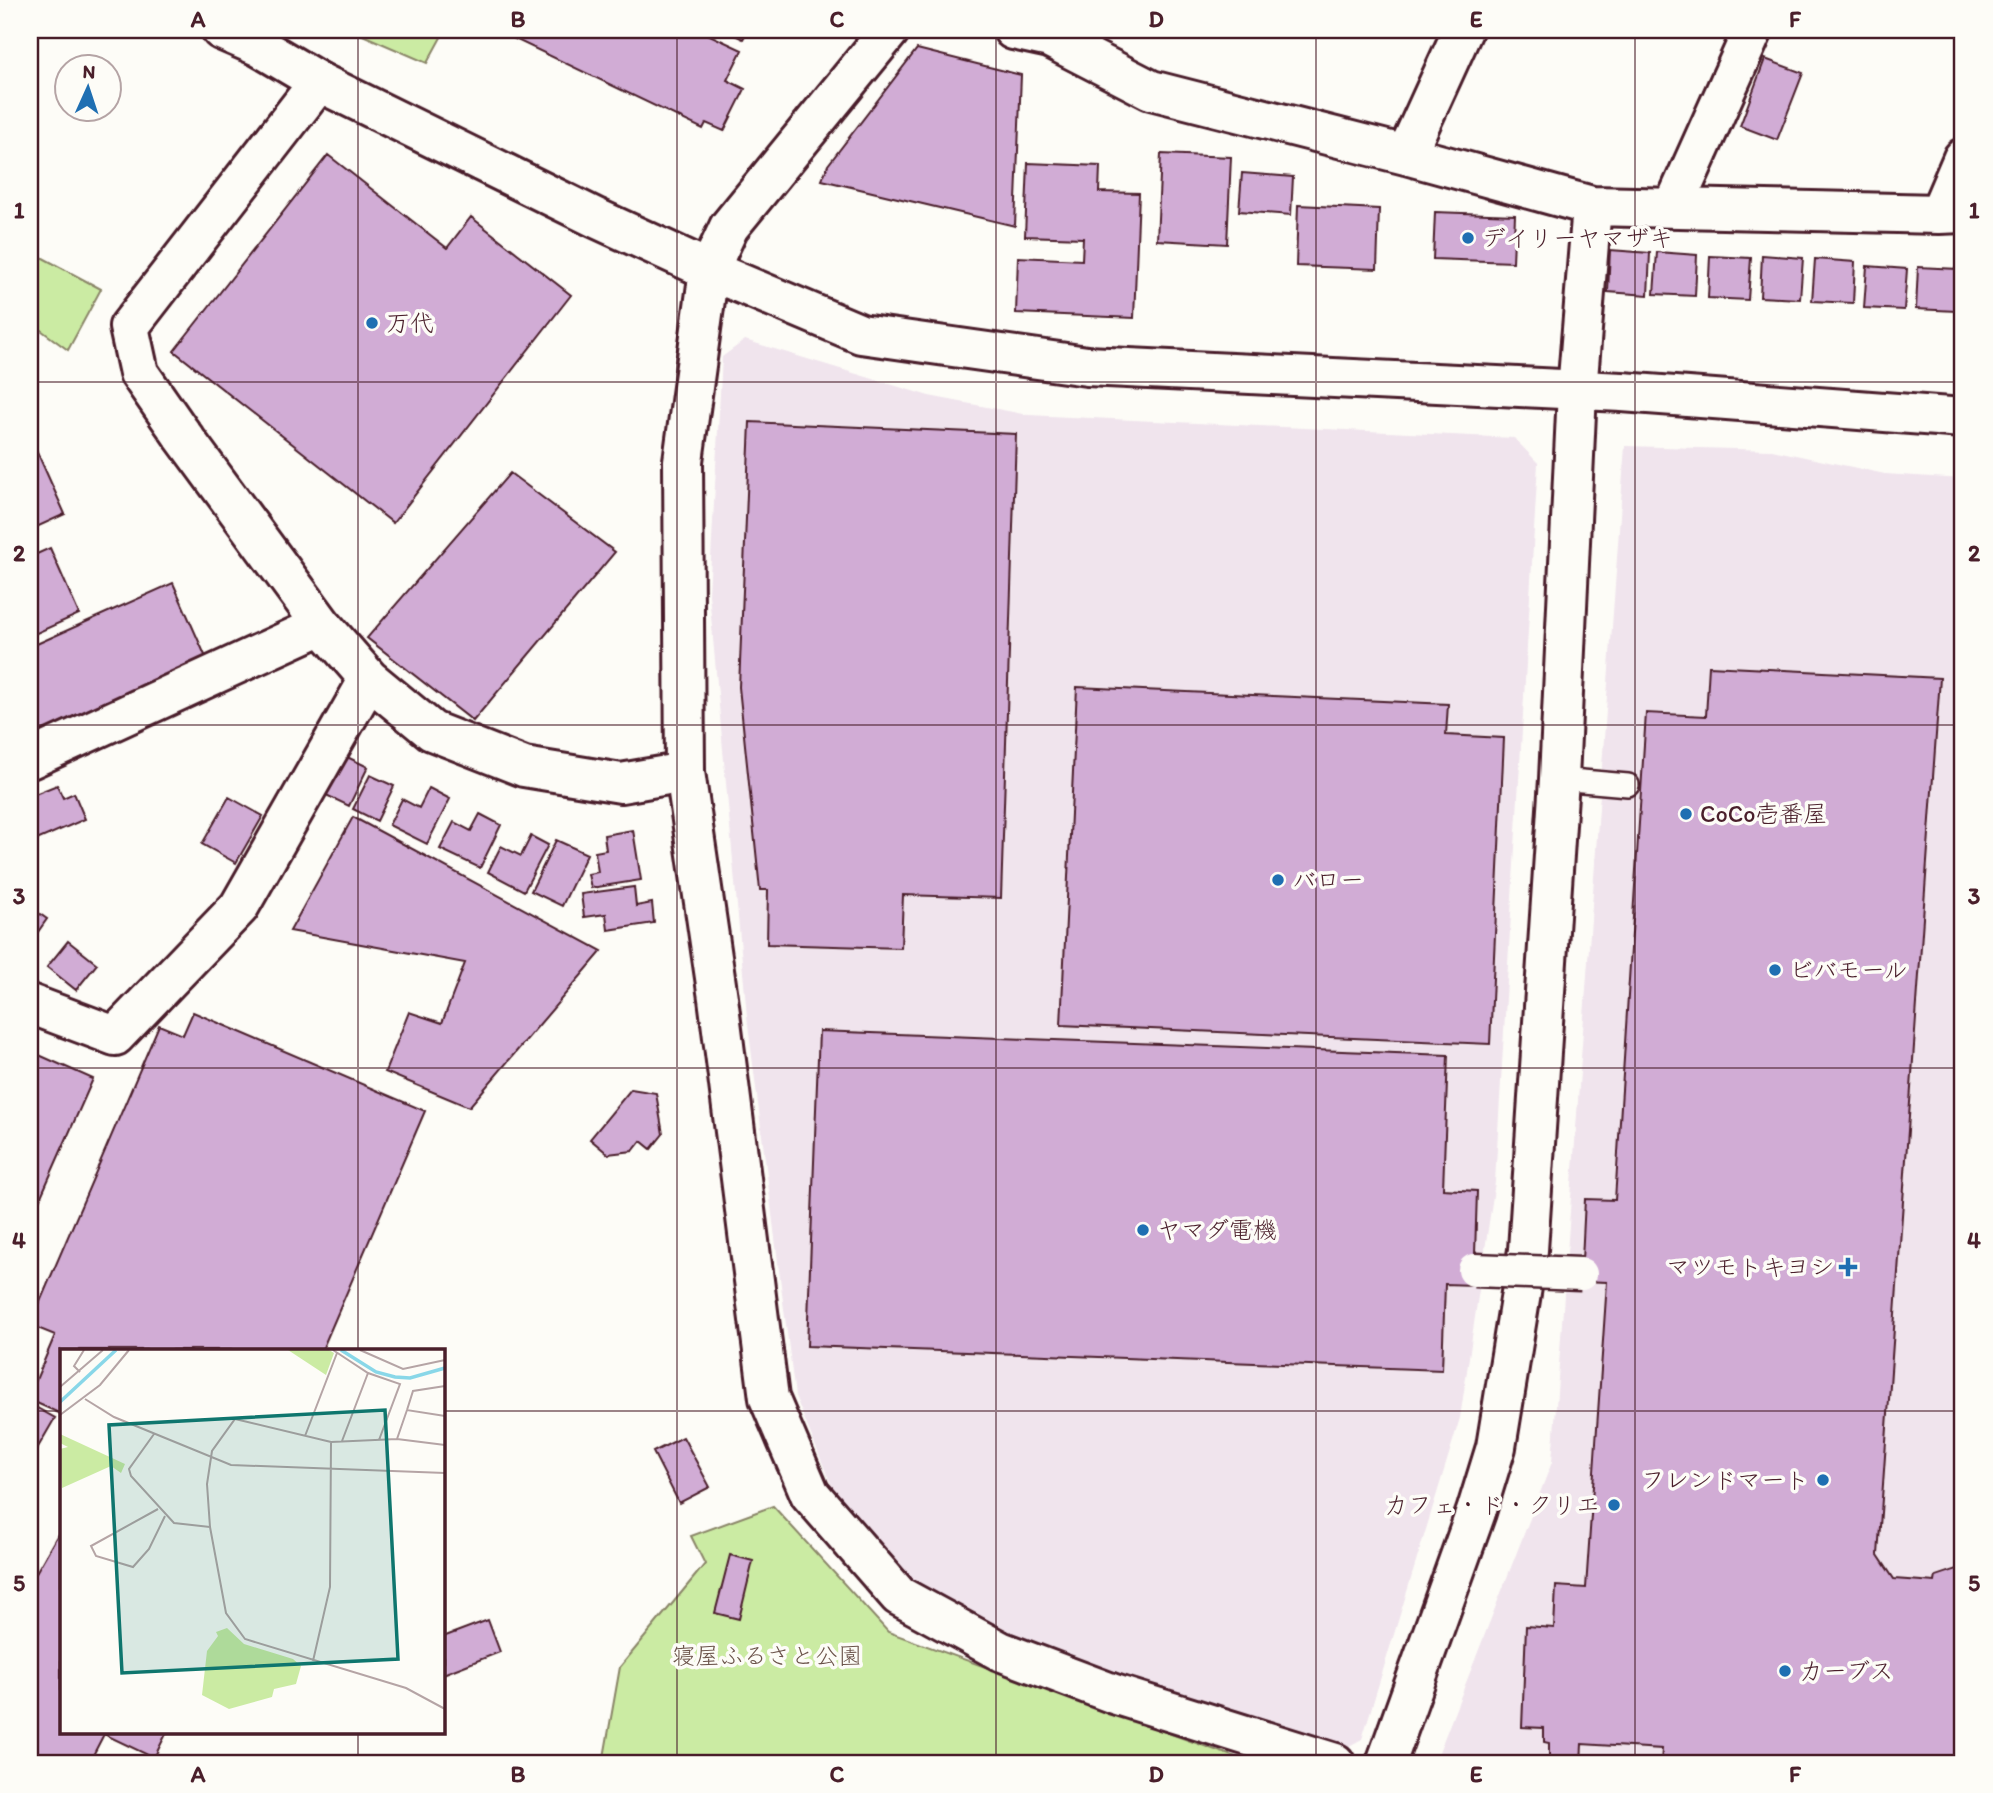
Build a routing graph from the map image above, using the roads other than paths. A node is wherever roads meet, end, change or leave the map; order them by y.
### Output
1 (220, 30) edge
2 (890, 30) edge
3 (1013, 30) edge
4 (1463, 30) edge
5 (1752, 30) edge
6 (319, 82) junction
7 (1406, 155) junction
8 (1963, 158) edge
9 (1592, 206) junction
10 (1674, 206) junction
11 (1951, 213) edge
12 (709, 270) junction
13 (1577, 391) junction
14 (1963, 418) edge
15 (322, 625) junction
16 (369, 679) junction
17 (30, 759) edge
18 (685, 772) junction
19 (1559, 779) junction
20 (1628, 785) dead end
21 (30, 1004) edge
22 (1474, 1270) dead end
23 (1581, 1274) dead end
24 (1335, 1763) edge
25 (1386, 1763) edge

1 - 6 street
2 - 12 street
3 - 7 street
4 - 7 street
5 - 10 street
6 - 12 street
6 - 15 street
7 - 9 street
8 - 11 street
9 - 10 street
9 - 13 street
10 - 11 street
12 - 13 street
12 - 18 street
13 - 14 street
13 - 19 street
15 - 16 street
15 - 17 street
16 - 18 street
16 - 21 street
18 - 24 street
19 - 20 lane
19 - 25 street
22 - 23 street, bridge

